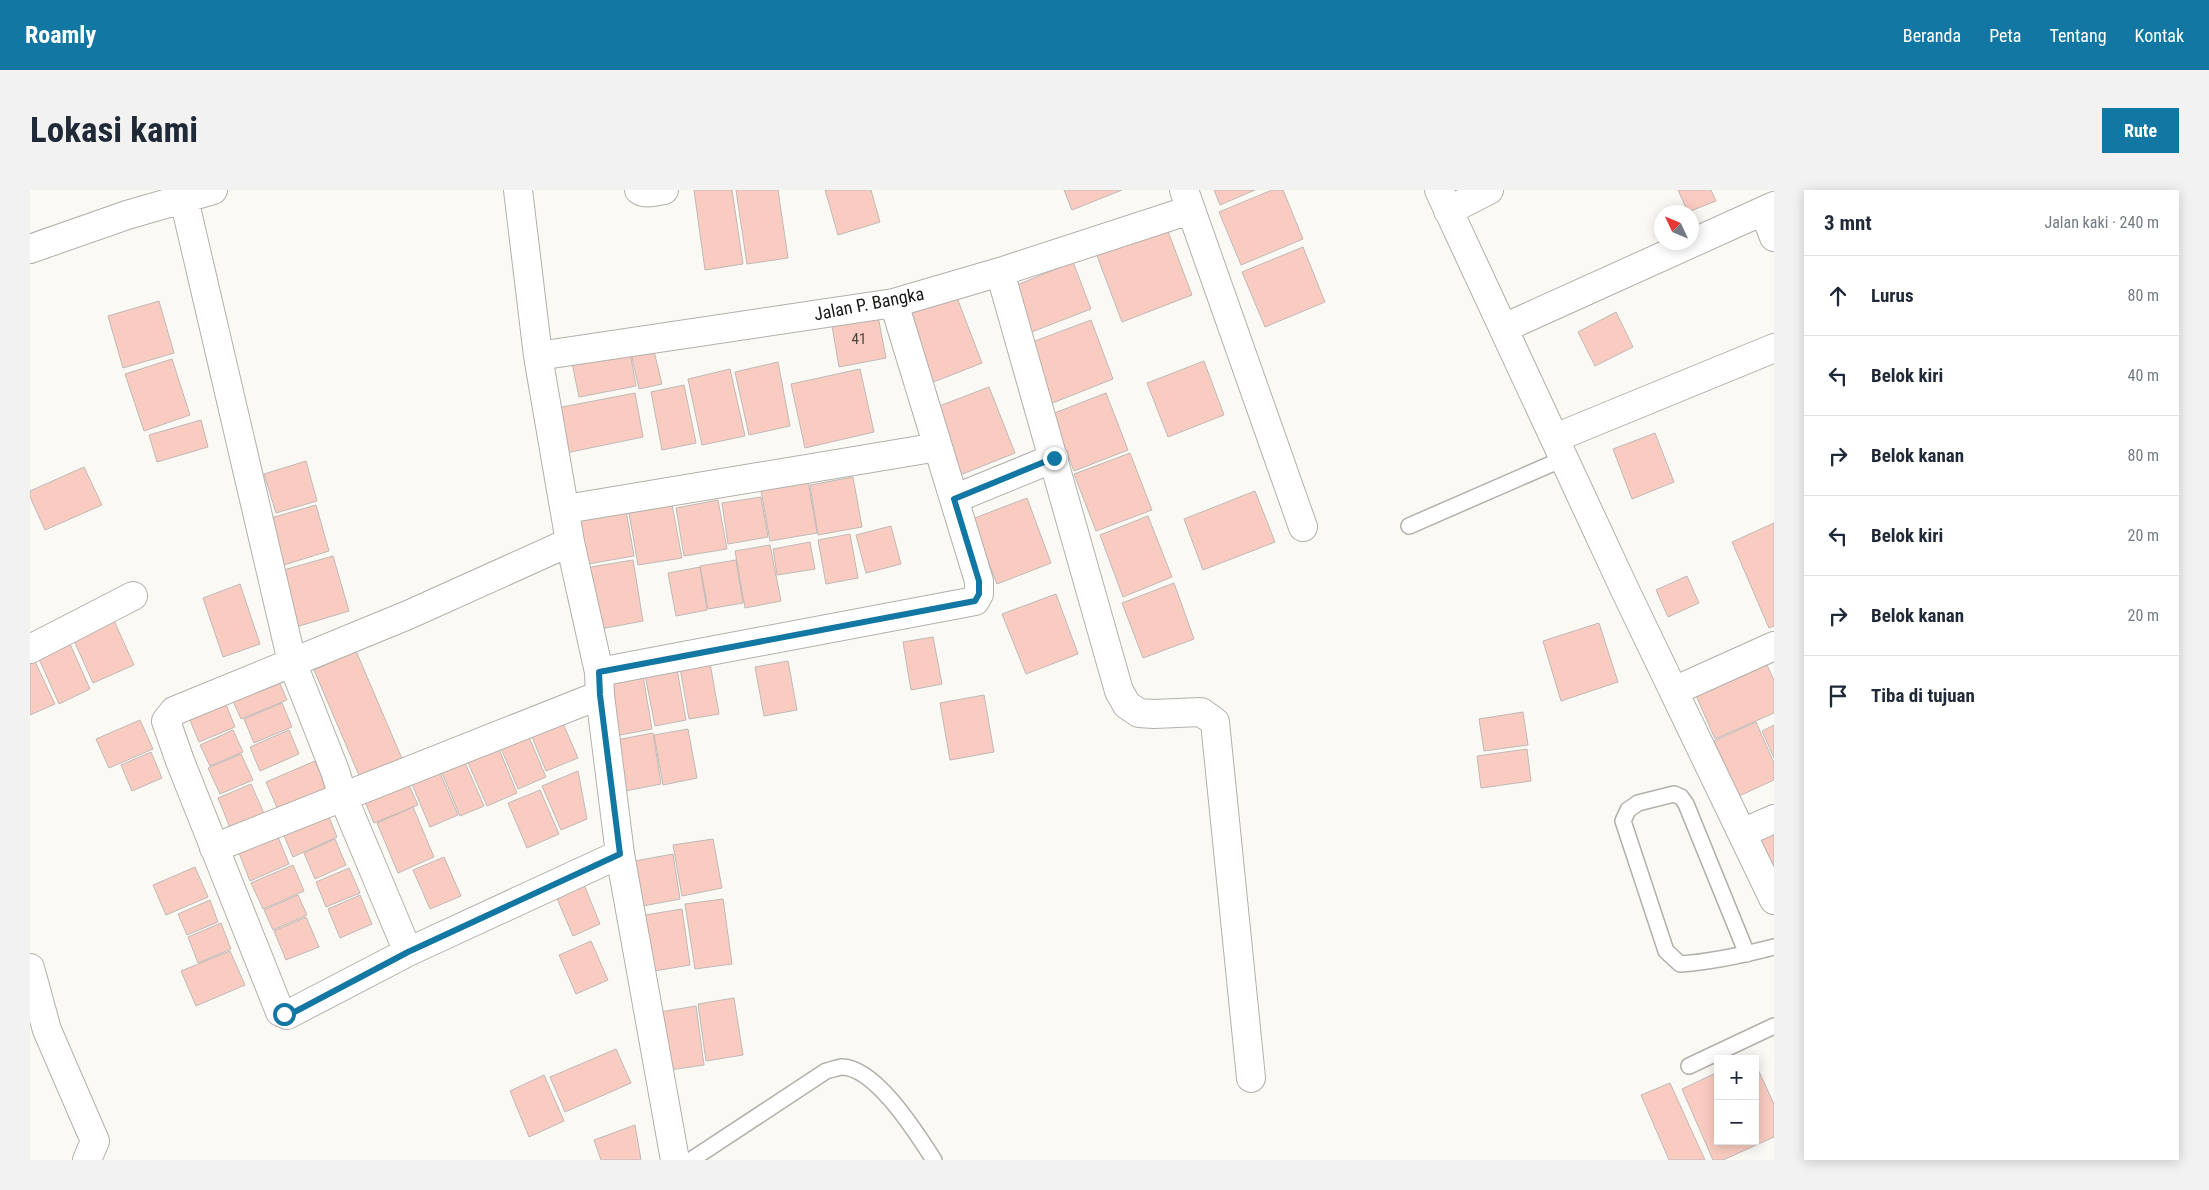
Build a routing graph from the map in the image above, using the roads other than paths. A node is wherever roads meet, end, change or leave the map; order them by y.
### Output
1 (213, 190) edge
2 (518, 190) edge
3 (638, 190) edge
4 (664, 190) edge
5 (1490, 190) edge
6 (184, 199) junction
7 (1187, 200) edge
8 (1443, 200) edge
9 (1769, 208) edge
10 (1774, 237) edge
11 (30, 249) edge
12 (1000, 272) junction
13 (894, 303) junction
14 (1504, 328) junction
15 (1774, 348) edge
16 (538, 356) junction
17 (938, 447) junction
18 (1560, 448) junction
19 (1054, 458) junction
20 (954, 499) junction
21 (566, 509) junction
22 (1409, 526) dead end
23 (1303, 527) dead end
24 (570, 542) junction
25 (133, 596) dead end
26 (1774, 646) edge
27 (30, 649) edge
28 (292, 662) junction
29 (599, 683) junction
30 (1674, 691) junction
31 (343, 797) junction
32 (1774, 818) edge
33 (1742, 833) junction
34 (214, 848) junction
35 (620, 854) junction
36 (1774, 900) edge
37 (1774, 948) edge
38 (408, 952) junction
39 (1747, 954) junction
40 (30, 968) edge
41 (1774, 1026) edge
42 (1689, 1066) dead end
43 (1251, 1078) dead end
44 (87, 1160) edge
45 (675, 1160) edge
46 (691, 1160) edge
47 (934, 1160) edge

1 - 6 street
2 - 16 street
3 - 4 street
5 - 8 street
6 - 11 street
6 - 28 street
7 - 12 street, Jalan P. Bangka
7 - 23 street
8 - 14 street
9 - 10 street
9 - 14 street
12 - 13 street, Jalan P. Bangka
12 - 19 street
13 - 16 street, Jalan P. Bangka
13 - 17 street
14 - 18 street
15 - 18 street
16 - 21 street
17 - 20 street
17 - 21 street
18 - 22 lane
18 - 30 street
19 - 20 street
19 - 43 street
20 - 29 street
21 - 24 street
24 - 28 street
24 - 29 street
25 - 27 street
26 - 30 street
28 - 31 street
28 - 34 street
29 - 31 street
29 - 35 street
30 - 33 street
31 - 34 street
31 - 38 street
32 - 33 street
33 - 36 street
34 - 38 street
35 - 38 street
35 - 45 street
37 - 39 lane
39 - 39 lane
40 - 44 street
41 - 42 lane
46 - 47 lane

